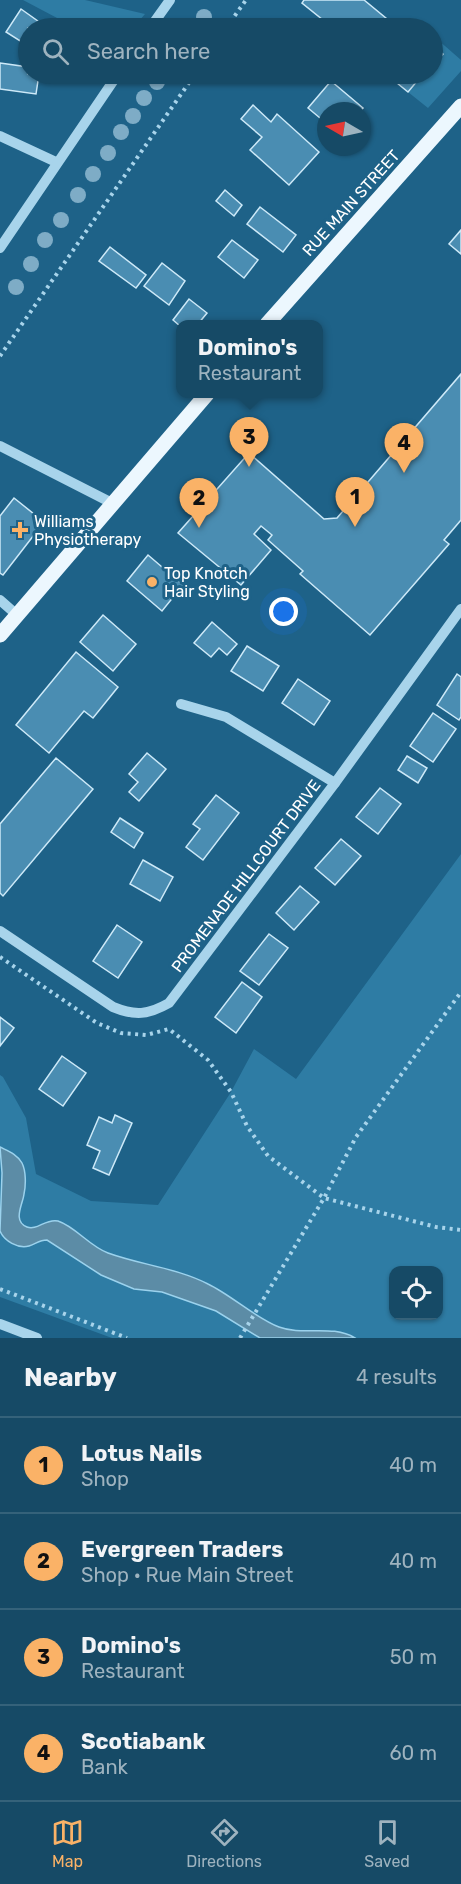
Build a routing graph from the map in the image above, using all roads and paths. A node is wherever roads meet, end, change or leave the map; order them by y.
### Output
1 (170, 0) edge
2 (246, 0) edge
3 (157, 18) edge
4 (233, 18) edge
5 (111, 84) edge
6 (188, 84) edge
7 (461, 106) edge
8 (0, 135) edge
9 (56, 162) junction
10 (0, 248) edge
11 (271, 320) edge
12 (0, 356) edge
13 (203, 398) edge
14 (1, 449) edge
15 (112, 503) junction
16 (0, 600) edge
17 (461, 609) edge
18 (16, 615) junction
19 (0, 635) edge
20 (182, 704) dead end
21 (335, 783) junction
22 (0, 931) edge
23 (0, 957) edge
24 (461, 992) edge
25 (324, 1198) junction
26 (461, 1230) edge
27 (0, 1289) edge
28 (0, 1324) edge
29 (37, 1338) edge
30 (127, 1338) edge
31 (240, 1338) edge

1 - 3 street
2 - 4 path
5 - 9 street
6 - 12 path
7 - 11 main road, RUE MAIN STREET
8 - 9 street
9 - 10 street
13 - 15 main road
14 - 15 street
15 - 18 main road
16 - 18 street
17 - 21 street, PROMENADE HILLCOURT DRIVE
18 - 19 main road
20 - 21 street
21 - 22 street, PROMENADE HILLCOURT DRIVE
23 - 25 path
24 - 25 path
25 - 26 path
25 - 31 path
27 - 30 path
28 - 29 street

